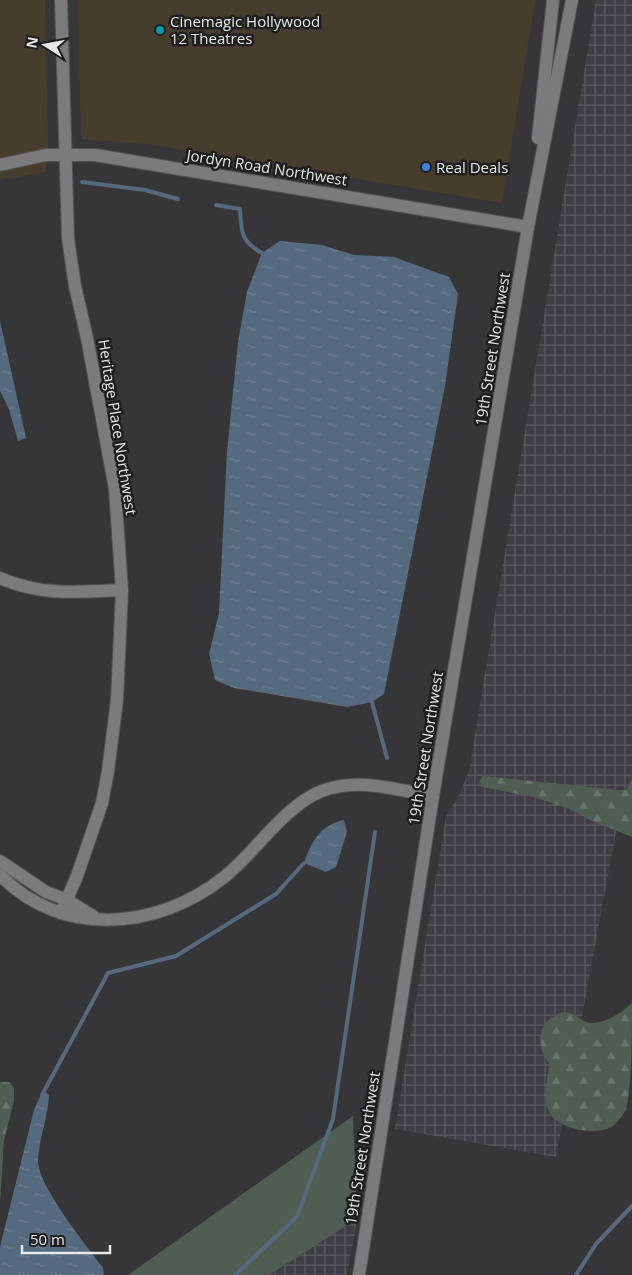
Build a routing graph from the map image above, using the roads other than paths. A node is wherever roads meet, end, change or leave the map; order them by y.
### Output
1 (61, 0) edge
2 (553, 0) edge
3 (572, 0) edge
4 (66, 154) junction
5 (0, 165) edge
6 (528, 227) junction
7 (0, 578) edge
8 (122, 590) junction
9 (433, 796) junction
10 (0, 861) edge
11 (0, 875) edge
12 (66, 900) junction
13 (61, 913) junction
14 (99, 920) junction
15 (359, 1275) edge

1 - 4 street, Heritage Place Northwest
2 - 6 street, 19th Street Northwest
3 - 6 street, 19th Street Northwest
4 - 5 street, Jordyn Road Northwest
4 - 6 street, Jordyn Road Northwest
4 - 8 street, Heritage Place Northwest
6 - 9 street, 19th Street Northwest
7 - 8 street
8 - 12 street, Heritage Place Northwest
9 - 14 street
9 - 15 street, 19th Street Northwest
10 - 12 street
11 - 13 street
12 - 13 street, Heritage Place Northwest
12 - 14 street
13 - 14 street

